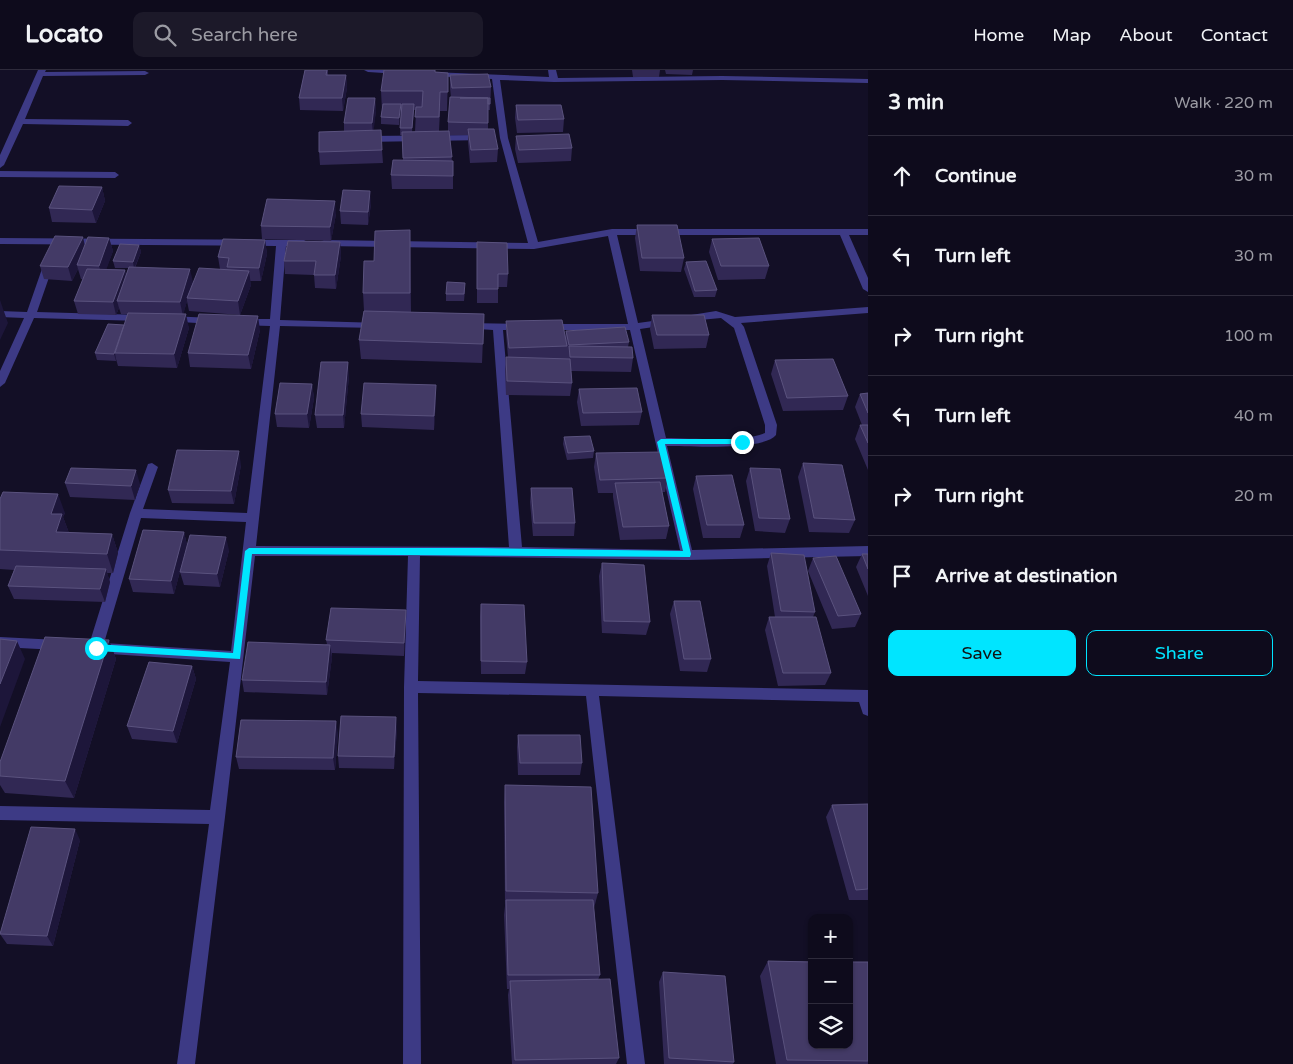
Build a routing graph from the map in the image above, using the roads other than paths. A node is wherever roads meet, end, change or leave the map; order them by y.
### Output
1 (368, 70) edge
2 (552, 70) edge
3 (41, 72) edge
4 (145, 73) dead end
5 (409, 73) edge
6 (446, 73) edge
7 (418, 74) edge
8 (721, 74) edge
9 (496, 77) junction
10 (554, 80) junction
11 (868, 81) edge
12 (20, 121) junction
13 (128, 123) dead end
14 (504, 138) junction
15 (356, 139) edge
16 (0, 165) edge
17 (0, 174) edge
18 (115, 174) dead end
19 (612, 232) junction
20 (843, 232) junction
21 (868, 232) edge
22 (0, 241) edge
23 (57, 242) junction
24 (281, 242) junction
25 (534, 246) junction
26 (868, 289) edge
27 (868, 310) edge
28 (0, 314) edge
29 (31, 314) junction
30 (735, 320) junction
31 (275, 323) junction
32 (392, 325) edge
33 (460, 326) edge
34 (498, 327) junction
35 (634, 327) junction
36 (0, 383) edge
37 (661, 442) junction
38 (152, 467) dead end
39 (136, 513) junction
40 (252, 518) junction
41 (249, 551) junction
42 (414, 551) junction
43 (868, 551) edge
44 (516, 552) junction
45 (687, 554) junction
46 (0, 642) edge
47 (96, 648) junction
48 (237, 657) junction
49 (411, 687) junction
50 (592, 691) junction
51 (867, 701) edge
52 (0, 813) edge
53 (218, 817) junction
54 (186, 1064) edge
55 (412, 1064) edge
56 (636, 1064) edge

1 - 5 street
2 - 10 street
3 - 4 street
3 - 12 street
6 - 7 street
6 - 9 street
8 - 10 street
8 - 11 street
9 - 10 street
9 - 14 street
12 - 13 street
12 - 16 street
14 - 15 street
14 - 25 street
17 - 18 street
19 - 20 street
19 - 25 street
19 - 35 street
20 - 21 street
20 - 26 street
22 - 23 street
23 - 24 street
23 - 29 street
24 - 25 street
24 - 31 street
27 - 30 street
28 - 29 street
29 - 31 street
29 - 36 street
30 - 35 street
30 - 37 street
31 - 32 street
31 - 40 street
33 - 34 street
34 - 35 street
34 - 44 street
35 - 37 street
37 - 45 street
38 - 39 street
39 - 40 street
39 - 47 street
40 - 41 street
41 - 42 street
41 - 48 street
42 - 44 street
42 - 49 street
43 - 45 street
44 - 45 street
46 - 47 street
47 - 48 street
48 - 53 street
49 - 50 street
49 - 55 street
50 - 51 street
50 - 56 street
52 - 53 street
53 - 54 street

